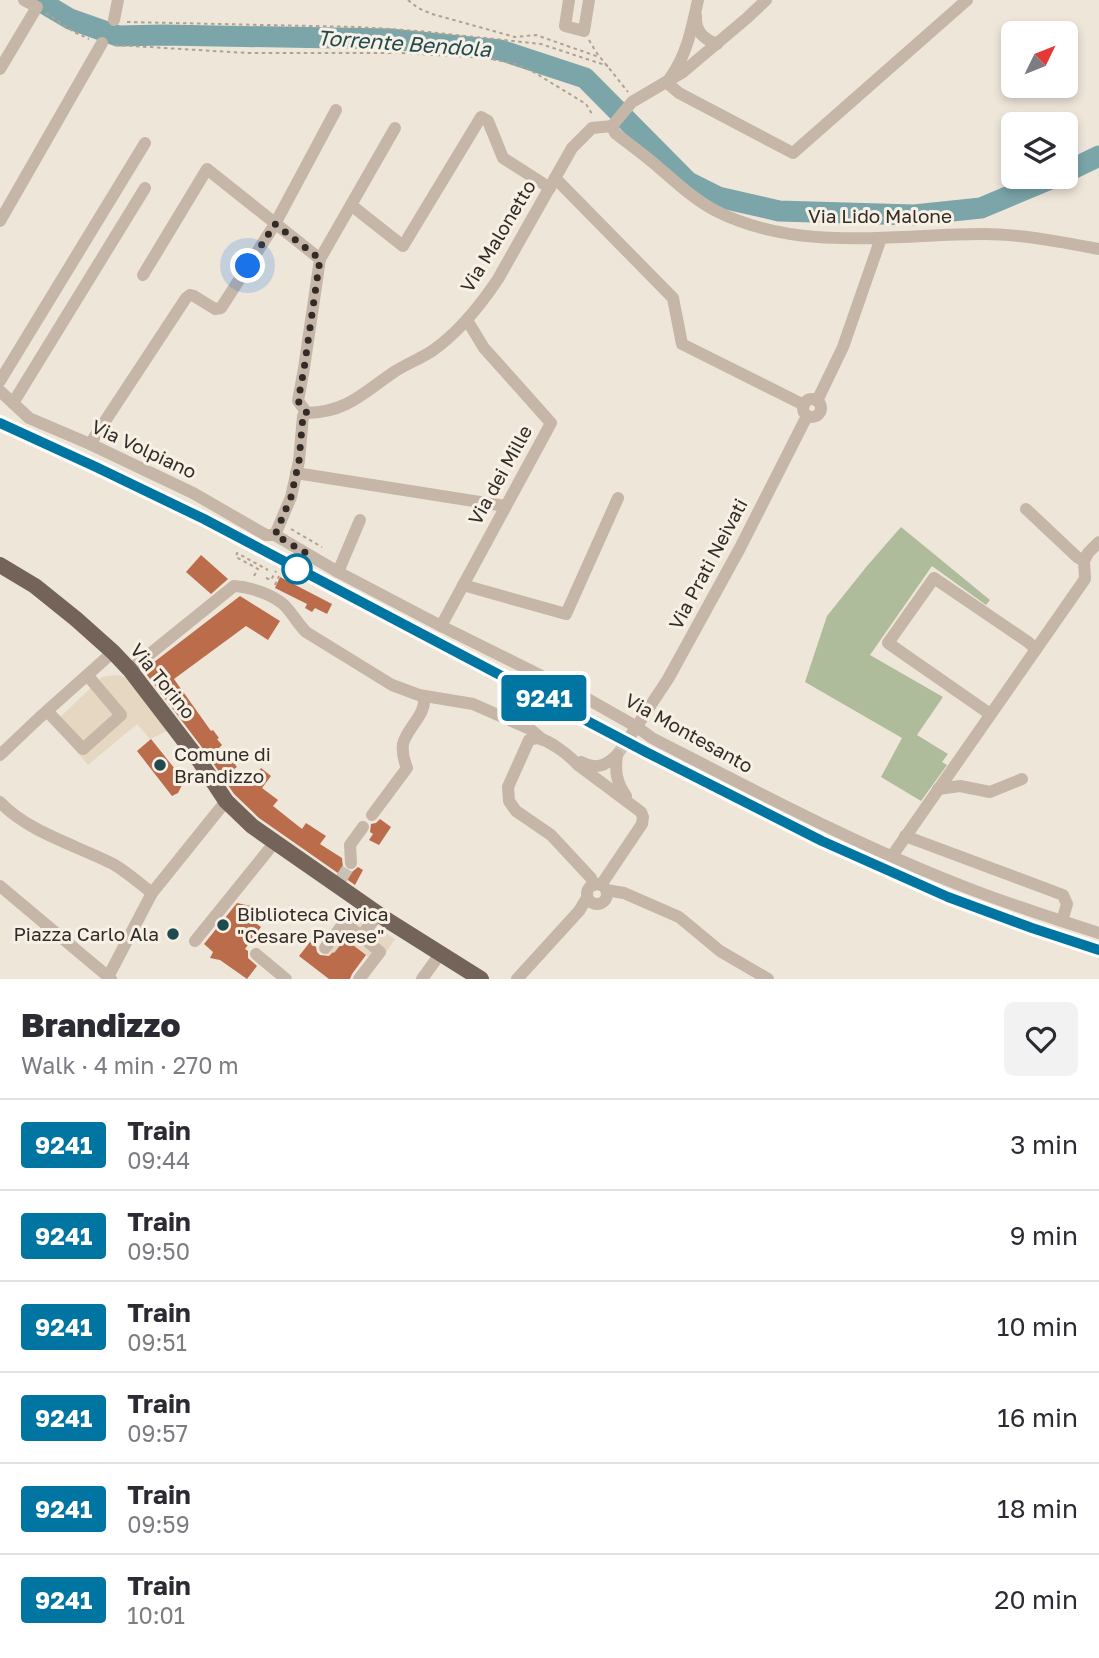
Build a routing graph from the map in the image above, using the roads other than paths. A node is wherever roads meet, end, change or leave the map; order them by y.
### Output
1 (24, 0) edge
2 (118, 0) edge
3 (569, 0) edge
4 (589, 0) edge
5 (766, 0) edge
6 (967, 0) edge
7 (697, 5) edge
8 (114, 20) road end
9 (102, 43) road end
10 (717, 44) junction
11 (0, 69) edge
12 (666, 82) junction
13 (336, 110) dead end
14 (609, 125) junction
15 (396, 128) dead end
16 (145, 143) dead end
17 (552, 183) junction
18 (145, 188) dead end
19 (351, 205) junction
20 (0, 221) edge
21 (275, 224) junction
22 (881, 238) junction
23 (1099, 249) edge
24 (320, 259) junction
25 (143, 275) dead end
26 (467, 320) junction
27 (0, 381) edge
28 (0, 391) edge
29 (13, 403) junction
30 (805, 410) junction
31 (307, 413) junction
32 (90, 444) junction
33 (296, 473) junction
34 (618, 498) dead end
35 (505, 506) junction
36 (1026, 509) dead end
37 (360, 520) dead end
38 (275, 535) junction
39 (1099, 542) edge
40 (1084, 561) junction
41 (0, 565) edge
42 (338, 572) junction
43 (463, 585) junction
44 (441, 626) junction
45 (1036, 649) junction
46 (113, 652) junction
47 (130, 670) junction
48 (88, 676) junction
49 (424, 696) junction
50 (47, 711) junction
51 (990, 714) junction
52 (634, 731) junction
53 (532, 735) junction
54 (0, 755) edge
55 (572, 758) junction
56 (1022, 779) dead end
57 (937, 789) junction
58 (226, 801) junction
59 (0, 802) edge
60 (632, 804) junction
61 (372, 815) dead end
62 (363, 827) dead end
63 (905, 836) junction
64 (275, 842) junction
65 (892, 856) junction
66 (351, 863) tunnel mouth
67 (0, 886) edge
68 (152, 893) junction
69 (598, 894) junction
70 (378, 915) junction
71 (1062, 921) junction
72 (1099, 933) edge
73 (361, 936) junction
74 (195, 941) dead end
75 (325, 948) dead end
76 (256, 954) dead end
77 (440, 954) junction
78 (109, 978) edge
79 (286, 979) edge
80 (359, 979) edge
81 (422, 979) edge
82 (481, 979) edge
83 (517, 979) edge
84 (768, 979) edge

1 - 11 street
2 - 8 street
3 - 4 street
5 - 10 street, Via Malonetto
6 - 12 street
7 - 10 street
7 - 12 street
9 - 20 street
10 - 12 street, Via Malonetto
12 - 14 street, Via Malonetto
13 - 21 street
14 - 17 street, Via Malonetto
14 - 22 street, Via Lido Malone
15 - 19 street
16 - 27 street
17 - 19 street
17 - 26 street, Via Malonetto
17 - 30 street
18 - 29 street
19 - 24 street
21 - 24 street
21 - 25 street
21 - 32 street
22 - 23 street, Via Lido Malone
22 - 30 street
24 - 31 street
26 - 31 street, Via Malonetto
26 - 35 street, Via dei Mille
28 - 29 street, Via Volpiano
29 - 32 street, Via Volpiano
30 - 52 street, Via Prati Neivati
31 - 33 street
32 - 38 street, Via Volpiano
33 - 35 street
33 - 38 street
34 - 43 street
35 - 43 street, Via dei Mille
36 - 40 street
37 - 42 street
38 - 42 street, Via Montesanto
39 - 40 street
40 - 45 street
41 - 46 main road, Via Torino
42 - 44 street, Via Montesanto
43 - 44 street, Via dei Mille
44 - 52 street, Via Montesanto
45 - 51 street
45 - 51 street
46 - 47 main road, Via Torino
46 - 48 street
47 - 49 street
47 - 58 main road, Via Torino
48 - 50 street
48 - 50 street
49 - 53 street
49 - 61 street
50 - 54 street
51 - 57 street
52 - 65 street, Via Montesanto
53 - 55 street
53 - 69 street
55 - 60 street
55 - 60 street
56 - 57 street
57 - 63 street
58 - 64 main road, Via Torino
58 - 68 street
59 - 68 street
60 - 69 street
62 - 66 street
63 - 65 street
63 - 71 street
64 - 70 main road, Via Torino
64 - 74 street
65 - 71 street, Via Montesanto
67 - 78 street
68 - 78 street
69 - 83 street
69 - 84 street
70 - 73 street
70 - 77 main road, Via Torino
71 - 72 street, Via Montesanto
73 - 75 street
73 - 80 street
76 - 79 street
77 - 81 street
77 - 82 main road, Via Torino

